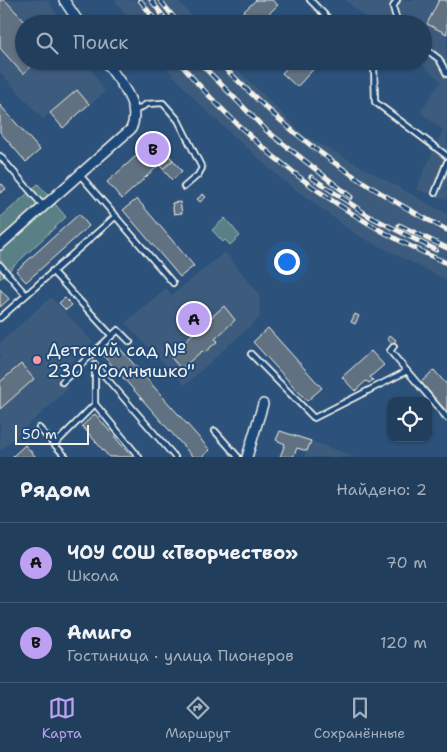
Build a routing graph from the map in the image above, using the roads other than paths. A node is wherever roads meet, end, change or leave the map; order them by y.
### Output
1 (64, 0) edge
2 (310, 0) edge
3 (397, 0) edge
4 (74, 15) edge
5 (325, 15) edge
6 (395, 15) edge
7 (432, 54) edge
8 (110, 70) edge
9 (374, 70) edge
10 (447, 74) edge
11 (135, 111) junction
12 (0, 156) edge
13 (447, 156) edge
14 (447, 162) edge
15 (80, 175) junction
16 (184, 187) dead end
17 (434, 193) dead end
18 (44, 207) junction
19 (116, 216) junction
20 (0, 246) edge
21 (0, 265) edge
22 (52, 272) junction
23 (173, 283) dead end
24 (26, 294) junction
25 (0, 318) edge
26 (111, 336) junction
27 (130, 342) dead end
28 (394, 346) dead end
29 (251, 354) dead end
30 (407, 371) junction
31 (62, 382) dead end
32 (95, 404) junction
33 (263, 404) dead end
34 (447, 418) edge
35 (39, 428) dead end
36 (215, 432) dead end
37 (54, 444) junction
38 (66, 457) edge
39 (139, 457) edge
40 (175, 457) edge
41 (238, 457) edge
42 (248, 457) edge

1 - 4 street
2 - 5 lane
3 - 6 lane
7 - 10 lane
8 - 11 street
9 - 13 lane
11 - 15 street
11 - 16 lane
12 - 18 lane
14 - 17 lane
15 - 18 street
15 - 19 lane
18 - 20 street
19 - 22 lane
19 - 23 lane
21 - 24 lane
22 - 24 lane
22 - 26 lane
24 - 25 lane
26 - 27 lane
26 - 31 lane
28 - 30 lane
29 - 30 lane
30 - 34 lane
32 - 37 lane
32 - 39 lane
32 - 40 lane
33 - 42 street
35 - 37 lane
36 - 41 lane
37 - 38 lane

